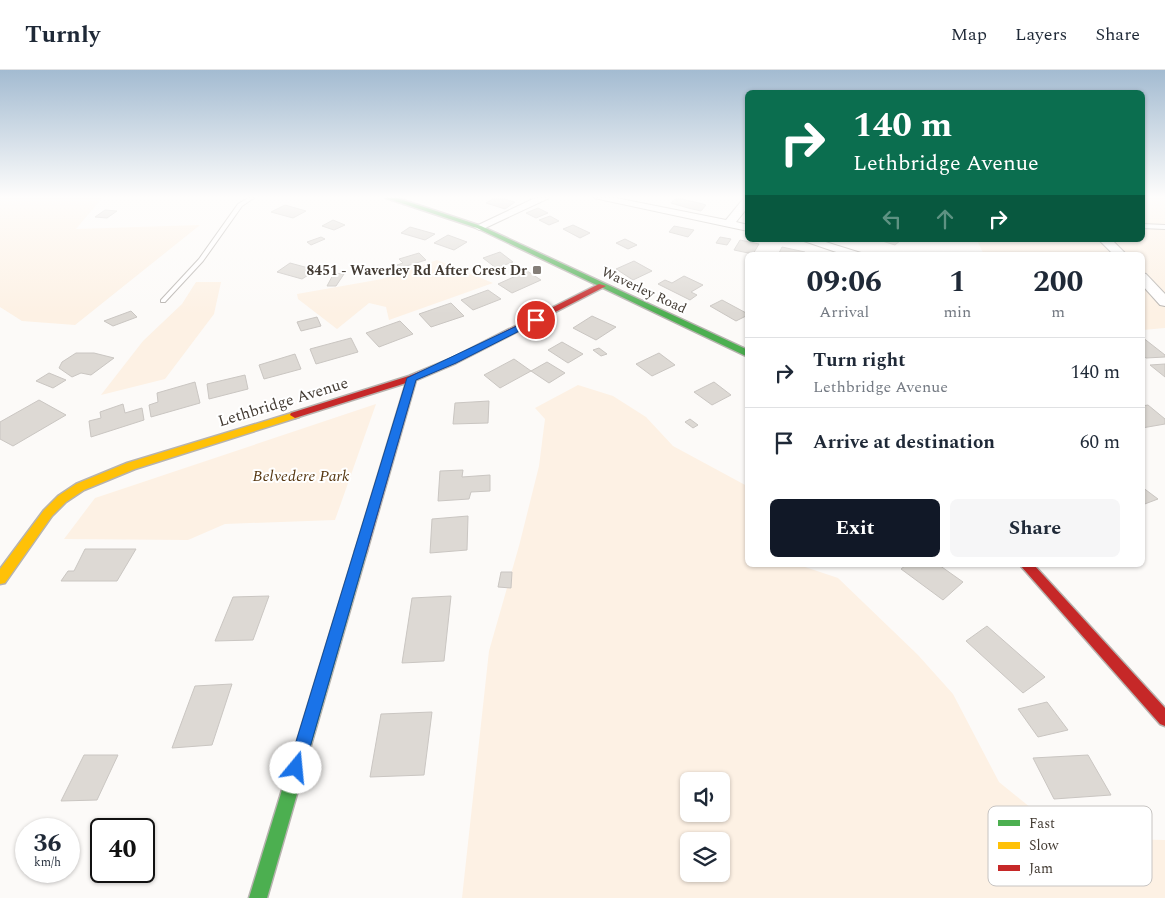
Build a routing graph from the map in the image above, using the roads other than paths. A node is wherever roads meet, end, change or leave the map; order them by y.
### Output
1 (218, 237) edge
2 (499, 237) edge
3 (814, 242) edge
4 (1107, 242) edge
5 (847, 252) edge
6 (1117, 252) edge
7 (1145, 280) edge
8 (602, 286) junction
9 (163, 301) dead end
10 (1165, 302) edge
11 (745, 353) edge
12 (412, 378) junction
13 (1028, 567) edge
14 (0, 579) edge
15 (1165, 719) edge
16 (258, 898) edge

1 - 9 lane
2 - 8 street, Waverley Road
3 - 5 street
4 - 6 street
7 - 10 street
8 - 11 street, Waverley Road
8 - 12 street, Lethbridge Avenue
12 - 14 street, Lethbridge Avenue
12 - 16 street
13 - 15 street

